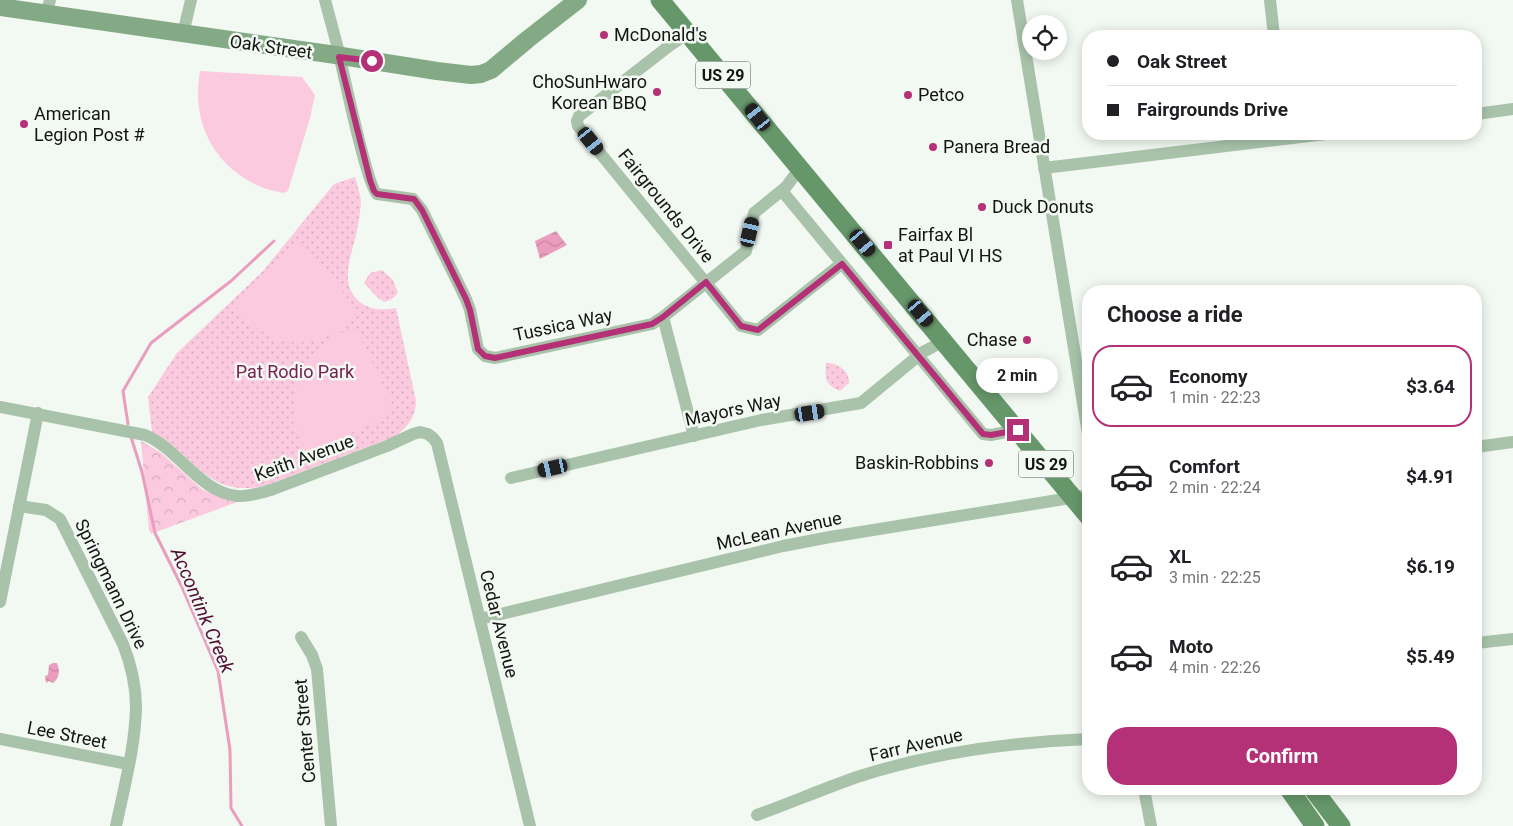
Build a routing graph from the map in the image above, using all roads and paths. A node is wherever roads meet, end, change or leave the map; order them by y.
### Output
1 (191, 0) edge
2 (325, 0) edge
3 (578, 0) edge
4 (660, 0) edge
5 (1017, 0) edge
6 (1270, 0) edge
7 (0, 7) edge
8 (48, 7) edge
9 (1273, 30) edge
10 (688, 33) junction
11 (183, 34) junction
12 (339, 57) junction
13 (1513, 109) edge
14 (1482, 113) edge
15 (1252, 140) edge
16 (800, 168) junction
17 (1044, 168) junction
18 (782, 191) junction
19 (842, 264) junction
20 (706, 282) junction
21 (663, 317) junction
22 (944, 342) junction
23 (918, 356) junction
24 (1082, 398) edge
25 (0, 407) edge
26 (38, 414) junction
27 (1018, 430) junction
28 (428, 434) joint
29 (694, 436) junction
30 (1513, 442) edge
31 (1482, 445) edge
32 (511, 478) dead end
33 (1081, 497) edge
34 (19, 506) junction
35 (0, 602) edge
36 (480, 619) junction
37 (301, 636) dead end
38 (1513, 639) edge
39 (1482, 642) edge
40 (0, 739) edge
41 (1082, 739) edge
42 (128, 764) junction
43 (1145, 795) edge
44 (1294, 795) edge
45 (1317, 795) edge
46 (757, 815) dead end
47 (116, 826) edge
48 (331, 826) edge
49 (530, 826) edge
50 (1151, 826) edge
51 (1315, 826) edge
52 (1341, 826) edge

1 - 11 street
2 - 12 street
3 - 12 street, Oak Street
4 - 10 main road, US 29
5 - 17 street
6 - 9 street
7 - 8 street, Oak Street
8 - 11 street, Oak Street
10 - 16 main road, US 29
10 - 20 street, Fairgrounds Drive
11 - 12 street, Oak Street
12 - 21 street, Tussica Way
13 - 14 street
15 - 17 street
16 - 18 street, Tussica Way
16 - 22 main road, US 29
17 - 24 street
18 - 19 street
18 - 20 street, Tussica Way
19 - 20 street, Fairgrounds Drive
19 - 23 street
20 - 21 street, Tussica Way
21 - 29 street
22 - 23 street, Mayors Way
22 - 27 main road, US 29
23 - 27 street
23 - 29 street, Mayors Way
25 - 26 street, Keith Avenue
26 - 28 street, Keith Avenue
26 - 34 street
27 - 33 main road, US 29
28 - 36 street, Cedar Avenue
29 - 32 street, Mayors Way
30 - 31 street
33 - 36 street, McLean Avenue
34 - 35 street
34 - 42 street, Springmann Drive
36 - 49 street, Cedar Avenue
37 - 48 street, Center Street
38 - 39 street
40 - 42 street, Lee Street
41 - 46 street, Farr Avenue
42 - 47 street, Springmann Drive
43 - 50 street
44 - 51 main road
45 - 52 main road

